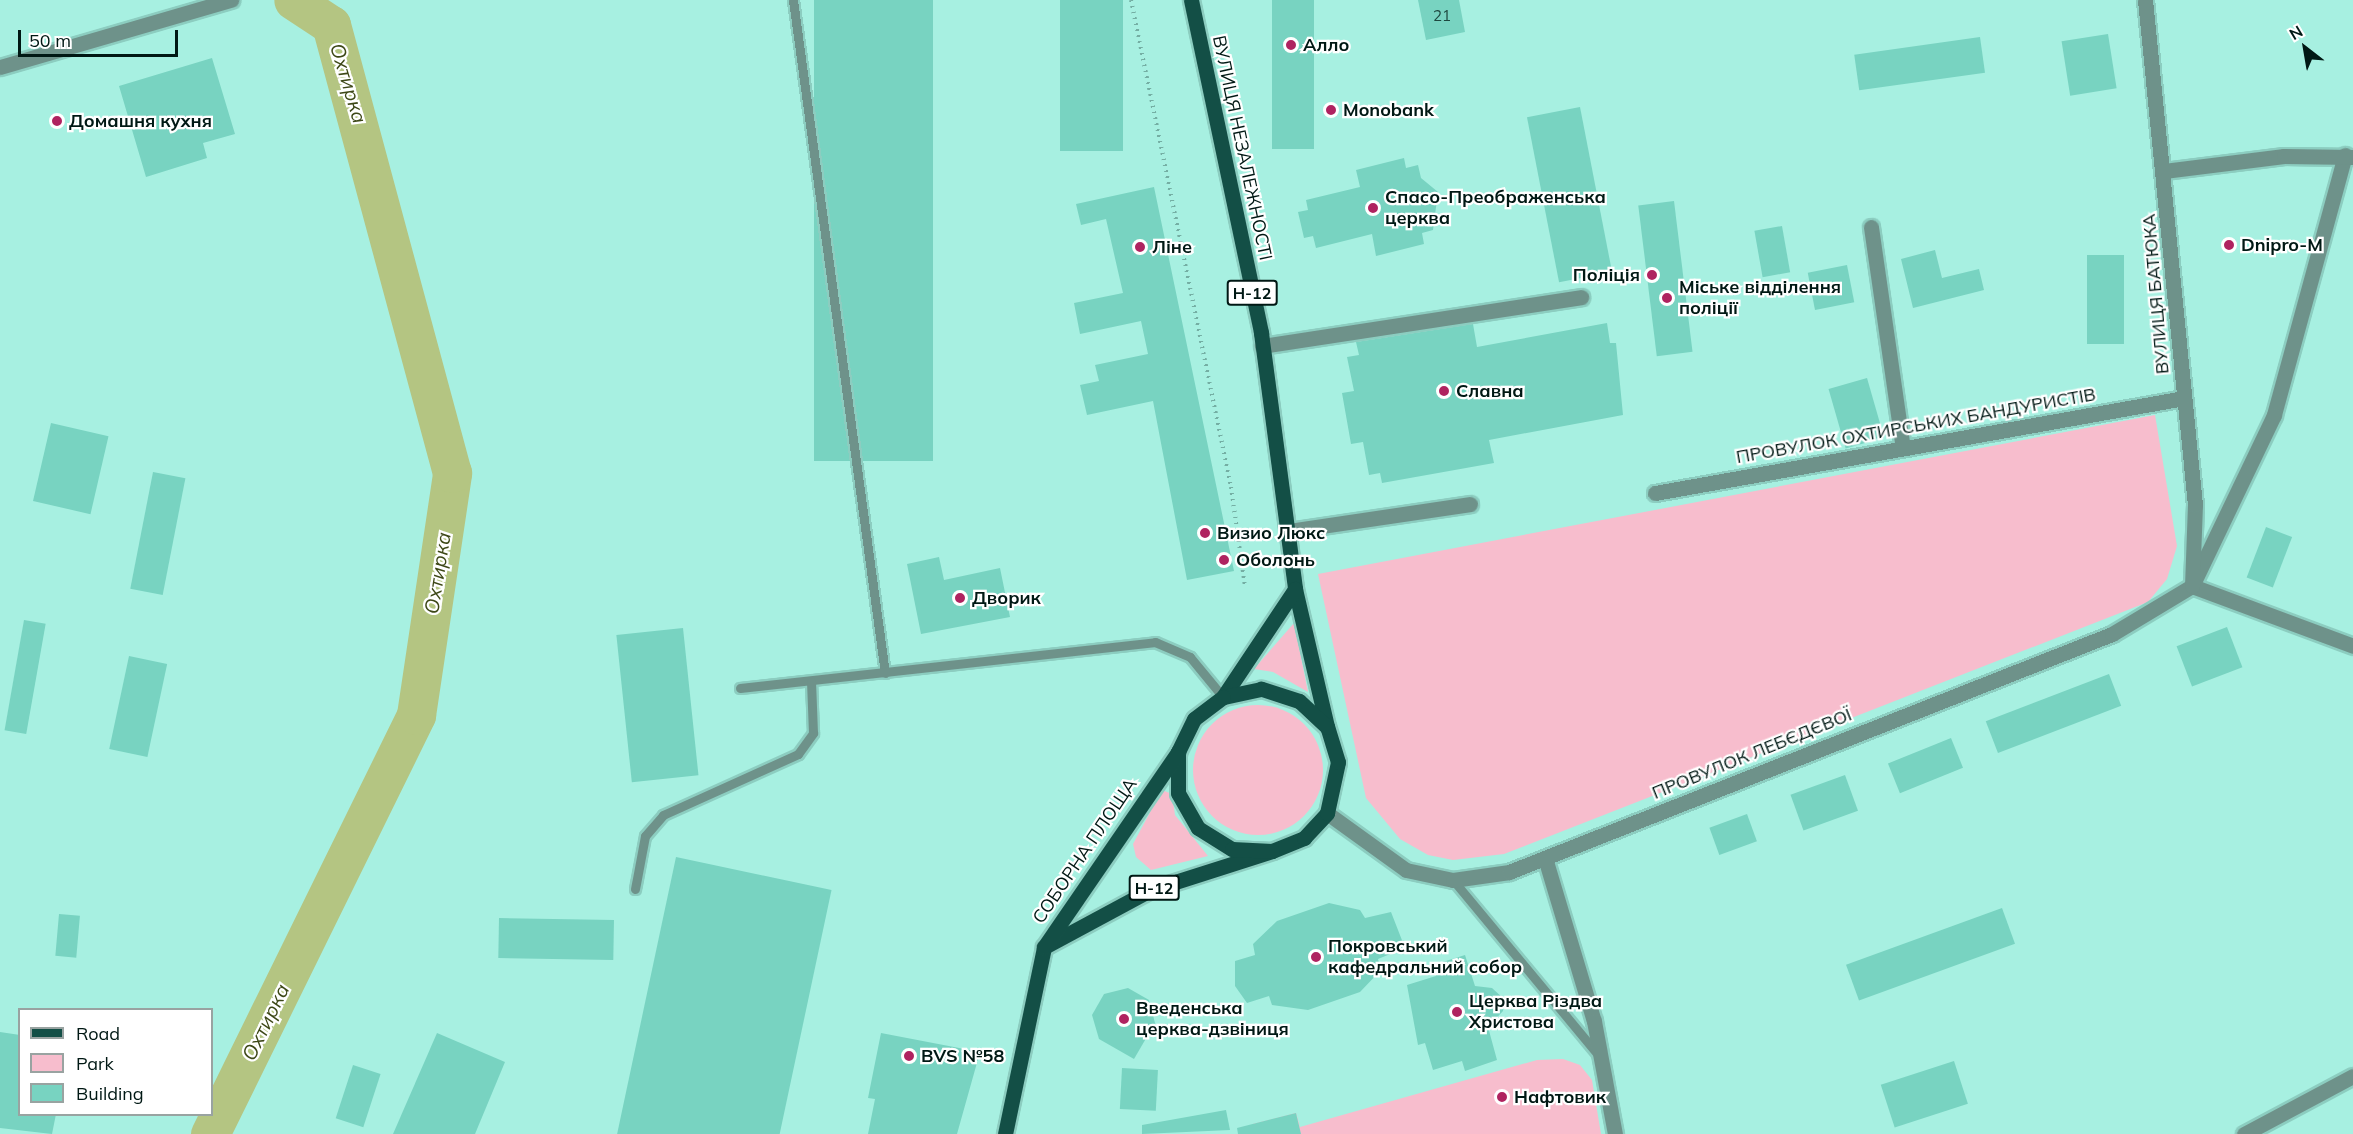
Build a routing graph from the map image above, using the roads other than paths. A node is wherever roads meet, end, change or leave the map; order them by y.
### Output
1 (231, 0) edge
2 (793, 0) edge
3 (1191, 0) edge
4 (2145, 0) edge
5 (0, 67) edge
6 (2349, 156) edge
7 (2164, 171) junction
8 (1871, 227) dead end
9 (1581, 297) dead end
10 (1262, 346) junction
11 (2184, 398) junction
12 (1903, 448) junction
13 (1655, 494) dead end
14 (1470, 504) dead end
15 (1288, 531) junction
16 (2192, 586) junction
17 (1295, 589) junction
18 (2353, 646) edge
19 (885, 673) junction
20 (811, 682) junction
21 (740, 688) dead end
22 (1223, 697) junction
23 (1327, 728) junction
24 (1178, 752) junction
25 (1327, 813) junction
26 (1272, 851) junction
27 (1545, 858) junction
28 (1453, 880) junction
29 (635, 890) dead end
30 (1044, 947) junction
31 (1601, 1058) junction
32 (2353, 1076) edge
33 (1005, 1134) edge
34 (1615, 1134) edge
35 (2244, 1134) edge

1 - 5 street
2 - 19 lane
3 - 10 main road, ВУЛИЦЯ НЕЗАЛЕЖНОСТІ / Н-12
4 - 7 street, ВУЛИЦЯ БАТЮКА
6 - 7 street
6 - 16 street
7 - 11 street, ВУЛИЦЯ БАТЮКА
8 - 12 street
9 - 10 street
10 - 15 main road, ВУЛИЦЯ НЕЗАЛЕЖНОСТІ / Н-12
11 - 12 street, ПРОВУЛОК ОХТИРСЬКИХ БАНДУРИСТІВ
11 - 16 street, ВУЛИЦЯ БАТЮКА
12 - 13 street, ПРОВУЛОК ОХТИРСЬКИХ БАНДУРИСТІВ
14 - 15 street
15 - 17 main road, ВУЛИЦЯ НЕЗАЛЕЖНОСТІ / Н-12
16 - 18 street
16 - 27 street, ПРОВУЛОК ЛЕБЄДЄВОЇ
17 - 22 main road, СОБОРНА ПЛОЩА / Н-12
17 - 23 main road, СОБОРНА ПЛОЩА / Н-12
19 - 20 lane
19 - 22 lane
20 - 21 lane
20 - 29 lane
22 - 23 main road, СОБОРНА ПЛОЩА / Н-12
22 - 24 main road, СОБОРНА ПЛОЩА / Н-12
23 - 25 main road, СОБОРНА ПЛОЩА / Н-12
24 - 26 main road, СОБОРНА ПЛОЩА / Н-12
24 - 30 main road, СОБОРНА ПЛОЩА / Н-12
25 - 26 main road, СОБОРНА ПЛОЩА / Н-12
25 - 28 street, ПРОВУЛОК ЛЕБЄДЄВОЇ
26 - 30 main road, СОБОРНА ПЛОЩА / Н-12
27 - 28 street, ПРОВУЛОК ЛЕБЄДЄВОЇ
27 - 31 street
28 - 31 lane
30 - 33 main road, Н-12
31 - 34 street
32 - 35 street

